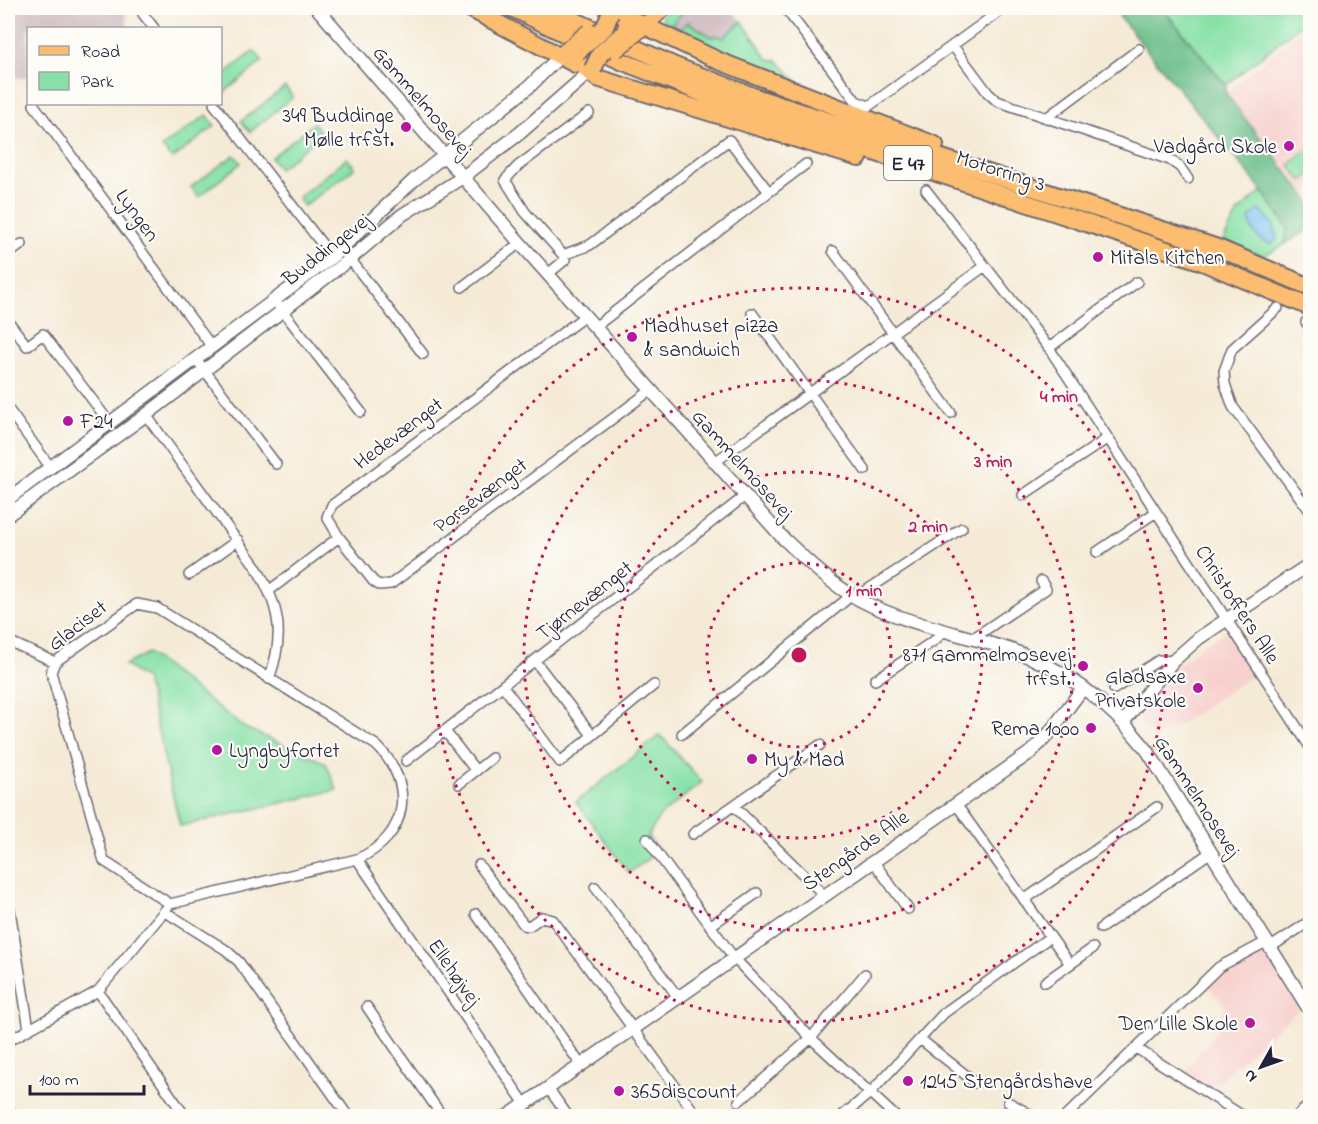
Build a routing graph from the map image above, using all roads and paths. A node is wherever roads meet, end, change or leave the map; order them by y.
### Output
1 (317, 8) edge
2 (469, 8) edge
3 (512, 8) edge
4 (548, 8) edge
5 (664, 8) edge
6 (784, 8) edge
7 (1004, 8) edge
8 (143, 14) dead end
9 (623, 16) edge
10 (153, 27) edge
11 (953, 46) junction
12 (1139, 49) dead end
13 (577, 63) junction
14 (34, 105) edge
15 (215, 105) edge
16 (589, 113) dead end
17 (1046, 118) junction
18 (445, 157) junction
19 (806, 164) dead end
20 (463, 177) junction
21 (1188, 179) dead end
22 (1018, 184) junction
23 (926, 190) dead end
24 (769, 192) junction
25 (945, 198) dead end
26 (936, 204) junction
27 (1042, 208) junction
28 (520, 243) junction
29 (21, 244) dead end
30 (833, 251) dead end
31 (8, 254) edge
32 (563, 255) junction
33 (332, 257) junction
34 (350, 260) junction
35 (985, 266) junction
36 (548, 274) junction
37 (1137, 282) dead end
38 (462, 287) dead end
39 (1311, 287) edge
40 (278, 306) junction
41 (1278, 308) dead end
42 (752, 313) dead end
43 (585, 316) junction
44 (1309, 318) edge
45 (8, 321) edge
46 (595, 327) junction
47 (893, 333) junction
48 (212, 347) junction
49 (1049, 348) junction
50 (423, 354) dead end
51 (200, 364) junction
52 (651, 390) junction
53 (810, 394) junction
54 (8, 409) edge
55 (361, 412) dead end
56 (951, 413) dead end
57 (146, 415) junction
58 (109, 422) junction
59 (1108, 438) junction
60 (715, 462) junction
61 (276, 464) dead end
62 (51, 468) junction
63 (865, 470) dead end
64 (1023, 495) dead end
65 (745, 496) junction
66 (8, 499) edge
67 (1311, 511) edge
68 (1156, 512) junction
69 (8, 515) edge
70 (962, 528) dead end
71 (339, 537) junction
72 (238, 540) junction
73 (1097, 552) dead end
74 (1311, 564) edge
75 (189, 575) dead end
76 (1041, 581) dead end
77 (270, 590) junction
78 (856, 598) junction
79 (1227, 620) junction
80 (944, 631) junction
81 (972, 639) junction
82 (8, 641) edge
83 (535, 661) junction
84 (1173, 661) junction
85 (55, 662) junction
86 (269, 679) junction
87 (874, 680) dead end
88 (654, 685) dead end
89 (502, 686) junction
90 (1083, 688) junction
91 (1114, 689) dead end
92 (1124, 721) junction
93 (445, 731) junction
94 (682, 734) dead end
95 (592, 735) junction
96 (820, 745) dead end
97 (1311, 747) edge
98 (492, 758) dead end
99 (406, 761) dead end
100 (476, 771) junction
101 (459, 784) dead end
102 (956, 804) junction
103 (734, 806) junction
104 (1157, 807) dead end
105 (693, 834) dead end
106 (647, 839) dead end
107 (1211, 852) junction
108 (357, 859) junction
109 (873, 861) junction
110 (479, 865) dead end
111 (595, 886) dead end
112 (758, 893) dead end
113 (824, 895) junction
114 (8, 898) edge
115 (1024, 900) junction
116 (167, 908) junction
117 (908, 909) dead end
118 (476, 914) dead end
119 (1311, 921) edge
120 (710, 926) junction
121 (1101, 928) dead end
122 (1050, 937) junction
123 (1269, 944) junction
124 (1093, 948) dead end
125 (734, 958) junction
126 (1070, 964) junction
127 (865, 974) dead end
128 (1046, 982) dead end
129 (98, 991) junction
130 (678, 997) junction
131 (367, 1007) dead end
132 (1311, 1011) edge
133 (634, 1028) junction
134 (29, 1029) junction
135 (811, 1038) junction
136 (920, 1039) junction
137 (8, 1041) edge
138 (1136, 1048) junction
139 (581, 1065) junction
140 (976, 1083) dead end
141 (548, 1088) junction
142 (870, 1093) junction
143 (739, 1101) dead end
144 (1008, 1102) dead end
145 (525, 1104) junction
146 (1311, 1104) edge
147 (185, 1116) edge
148 (348, 1116) edge
149 (442, 1116) edge
150 (508, 1116) edge
151 (568, 1116) edge
152 (697, 1116) edge
153 (842, 1116) edge
154 (895, 1116) edge
155 (1033, 1116) edge
156 (1066, 1116) edge
157 (1243, 1116) edge
158 (1297, 1116) edge

1 - 18 street, Gammelmosevej
2 - 13 highway
3 - 27 highway, Motorring 3 / E 47
4 - 22 highway, Motorring 3 / E 47
5 - 9 main road, Buddingevej
6 - 11 street
7 - 11 street
8 - 10 street
9 - 13 main road, Buddingevej, bridge
9 - 13 highway, bridge
9 - 22 highway
11 - 17 street
12 - 17 street
13 - 18 street, Buddingevej
13 - 20 street, Buddingevej
13 - 27 highway
14 - 48 street, Lyngen
15 - 33 street
16 - 32 street
17 - 21 street
18 - 20 street, Gammelmosevej
18 - 33 street, Buddingevej
19 - 24 street
20 - 28 street, Gammelmosevej
20 - 34 street, Buddingevej
22 - 39 highway, Motorring 3 / E 47
23 - 26 street, Christoffers Alle
24 - 32 street
24 - 46 street
25 - 26 street
26 - 35 street, Christoffers Alle
27 - 44 highway, Motorring 3 / E 47
28 - 36 street, Gammelmosevej
28 - 38 street
29 - 31 street
30 - 47 street
32 - 36 street
33 - 40 street, Buddingevej
34 - 40 street, Buddingevej
34 - 50 street
35 - 47 street
35 - 49 street, Christoffers Alle
36 - 43 street, Gammelmosevej
37 - 49 street
40 - 48 street, Buddingevej
40 - 51 street, Buddingevej
40 - 55 street
41 - 67 street
42 - 53 street
43 - 46 street, Gammelmosevej
43 - 71 street, Hedevænget
45 - 58 street
46 - 52 street, Gammelmosevej
47 - 53 street
47 - 56 street
48 - 51 street, Buddingevej
49 - 59 street, Christoffers Alle
51 - 57 street, Buddingevej
51 - 58 street, Buddingevej
51 - 61 street
52 - 60 street, Gammelmosevej
52 - 71 street, Porsevænget
53 - 60 street
53 - 63 street
54 - 62 street
57 - 69 street, Buddingevej
57 - 72 street
58 - 62 street, Buddingevej
59 - 64 street
59 - 68 street, Christoffers Alle
60 - 65 street, Gammelmosevej
62 - 66 street, Buddingevej
65 - 78 street, Gammelmosevej
65 - 83 street, Tjørnevænget
68 - 73 street
68 - 79 street, Christoffers Alle
70 - 78 street
71 - 77 street
72 - 75 street
72 - 77 street
74 - 79 street
76 - 81 street
77 - 86 street
78 - 80 street, Gammelmosevej
78 - 94 street
79 - 84 street
79 - 97 street, Christoffers Alle
80 - 81 street, Gammelmosevej
80 - 87 street
81 - 90 street, Gammelmosevej
82 - 85 street
83 - 89 street, Tjørnevænget
83 - 95 street
84 - 91 street
84 - 92 street
85 - 86 street, Glaciset
85 - 116 street, Glaciset
86 - 108 street, Glaciset
88 - 95 street
89 - 93 street, Tjørnevænget
89 - 95 street
90 - 92 street, Gammelmosevej
90 - 102 street, Stengårds Alle
92 - 107 street, Gammelmosevej
93 - 99 street, Tjørnevænget
93 - 100 street
96 - 103 street
98 - 100 street
100 - 101 street
102 - 109 street, Stengårds Alle
102 - 115 street
103 - 105 street
103 - 113 street
104 - 115 street
106 - 120 street
107 - 121 street
107 - 123 street, Gammelmosevej
108 - 116 street, Glaciset
108 - 145 street, Ellehøjvej
109 - 113 street, Stengårds Alle
109 - 117 street
110 - 133 street
111 - 130 street
112 - 120 street
113 - 125 street, Stengårds Alle
114 - 134 street
115 - 122 street
116 - 129 street
116 - 148 street
118 - 139 street
119 - 123 street
120 - 125 street
122 - 126 street
122 - 136 street
123 - 132 street, Gammelmosevej
123 - 138 street
124 - 126 street
125 - 130 street, Stengårds Alle
125 - 135 street
126 - 128 street
127 - 135 street
129 - 134 street
129 - 147 street
130 - 133 street, Stengårds Alle
131 - 149 street
133 - 139 street, Stengårds Alle
133 - 152 street
134 - 137 street
135 - 142 street
135 - 143 street
136 - 140 street
136 - 142 street
138 - 156 street
138 - 157 street
139 - 141 street, Stengårds Alle
141 - 145 street, Stengårds Alle
141 - 151 street
142 - 153 street
142 - 154 street
144 - 155 street
145 - 150 street, Stengårds Alle
146 - 158 street

